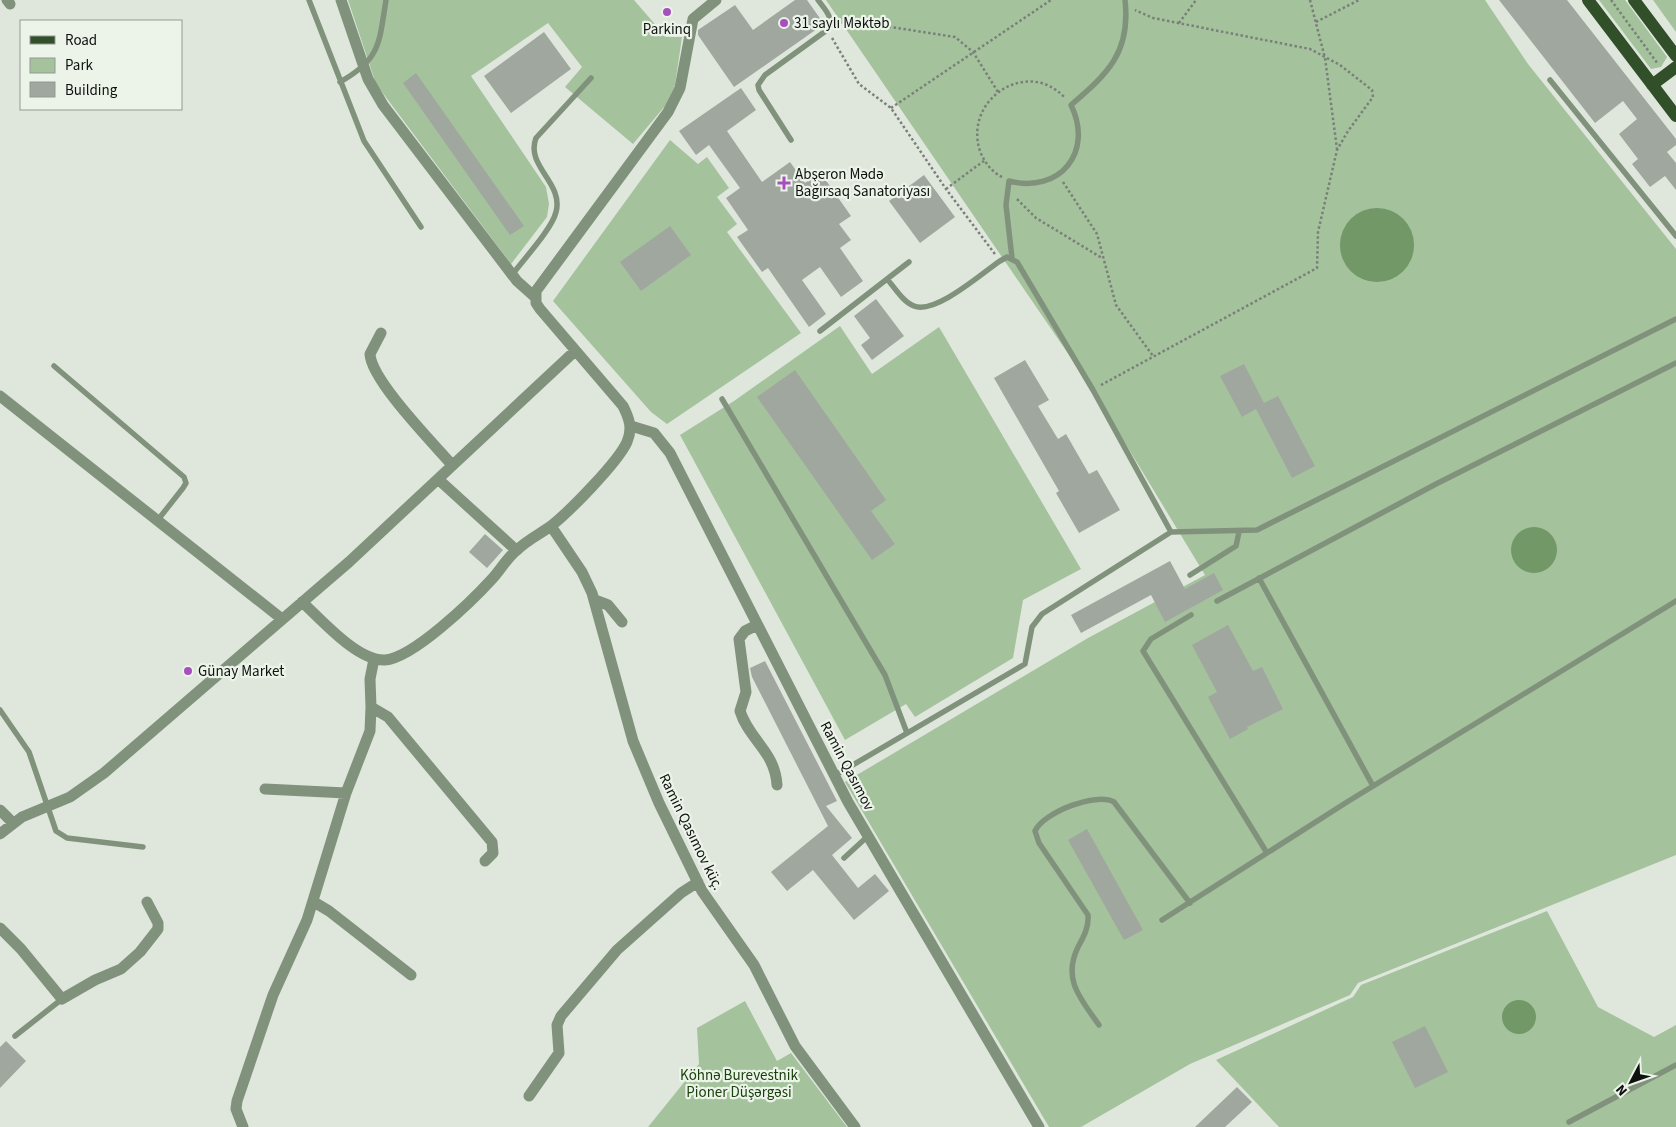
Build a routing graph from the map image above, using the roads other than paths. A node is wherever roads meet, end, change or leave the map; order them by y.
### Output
1 (308, 0) edge
2 (341, 0) edge
3 (386, 0) edge
4 (716, 0) edge
5 (818, 0) edge
6 (1588, 0) edge
7 (1634, 0) edge
8 (1126, 3) edge
9 (1676, 56) edge
10 (364, 66) junction
11 (1676, 67) edge
12 (591, 78) dead end
13 (1550, 80) dead end
14 (340, 82) junction
15 (1652, 85) junction
16 (1676, 116) edge
17 (791, 140) dead end
18 (421, 228) dead end
19 (1676, 236) edge
20 (1012, 258) junction
21 (909, 262) dead end
22 (512, 275) junction
23 (887, 279) junction
24 (536, 298) junction
25 (1676, 319) edge
26 (820, 331) dead end
27 (381, 334) dead end
28 (575, 351) junction
29 (1676, 364) edge
30 (54, 366) dead end
31 (0, 396) edge
32 (722, 399) dead end
33 (631, 426) junction
34 (452, 465) junction
35 (438, 479) junction
36 (158, 522) junction
37 (551, 526) junction
38 (1171, 532) junction
39 (1240, 532) junction
40 (516, 550) junction
41 (1190, 575) dead end
42 (1259, 578) junction
43 (594, 600) junction
44 (1217, 601) dead end
45 (1676, 601) edge
46 (302, 602) junction
47 (1191, 615) dead end
48 (282, 619) junction
49 (622, 622) dead end
50 (757, 625) junction
51 (374, 659) junction
52 (372, 707) junction
53 (0, 710) edge
54 (907, 733) junction
55 (834, 776) junction
56 (777, 784) dead end
57 (1373, 786) junction
58 (265, 788) dead end
59 (346, 793) junction
60 (48, 807) junction
61 (0, 810) edge
62 (13, 823) junction
63 (0, 834) edge
64 (868, 836) junction
65 (143, 847) dead end
66 (1267, 853) junction
67 (844, 858) dead end
68 (485, 861) dead end
69 (698, 882) junction
70 (147, 902) dead end
71 (314, 902) junction
72 (1190, 903) junction
73 (1162, 920) dead end
74 (1, 933) edge
75 (411, 975) dead end
76 (62, 999) junction
77 (1099, 1025) dead end
78 (15, 1036) dead end
79 (1676, 1065) edge
80 (529, 1096) dead end
81 (1569, 1122) dead end
82 (243, 1127) edge
83 (855, 1127) edge
84 (1039, 1127) edge

1 - 14 lane
2 - 10 street
3 - 10 lane
4 - 24 street
5 - 17 lane
6 - 15 main road
7 - 9 main road
8 - 20 lane
10 - 14 lane
10 - 22 street
11 - 15 main road
12 - 22 lane
13 - 19 lane
14 - 18 lane
15 - 16 main road
20 - 23 lane
20 - 38 lane
21 - 23 lane
22 - 24 street
23 - 26 lane
24 - 28 street
25 - 39 lane
27 - 34 street
28 - 33 street
28 - 34 street
29 - 42 lane
30 - 36 lane
31 - 36 street
32 - 54 lane
33 - 37 street
33 - 50 street, Ramin Qasımov
34 - 35 street
35 - 40 street
35 - 46 street
36 - 48 street
37 - 40 street
37 - 43 street, Ramin Qasımov küç.
38 - 39 lane
38 - 54 lane
39 - 41 lane
40 - 51 street
42 - 44 lane
42 - 57 lane
43 - 49 street
43 - 69 street, Ramin Qasımov küç.
45 - 57 lane
46 - 48 street
46 - 51 street
47 - 66 lane
48 - 60 street
50 - 55 street, Ramin Qasımov
50 - 56 street
51 - 52 street
52 - 59 street
52 - 68 street
53 - 60 lane
54 - 55 lane
55 - 64 street, Ramin Qasımov
57 - 66 lane
58 - 59 street
59 - 71 street
60 - 62 street
60 - 65 lane
61 - 62 street
62 - 63 street
64 - 67 lane
64 - 84 street, Ramin Qasımov
66 - 72 lane
69 - 80 street
69 - 83 street, Ramin Qasımov küç.
70 - 76 street
71 - 75 street
71 - 82 street
72 - 73 lane
72 - 77 lane
74 - 76 street
76 - 78 lane
79 - 81 lane

